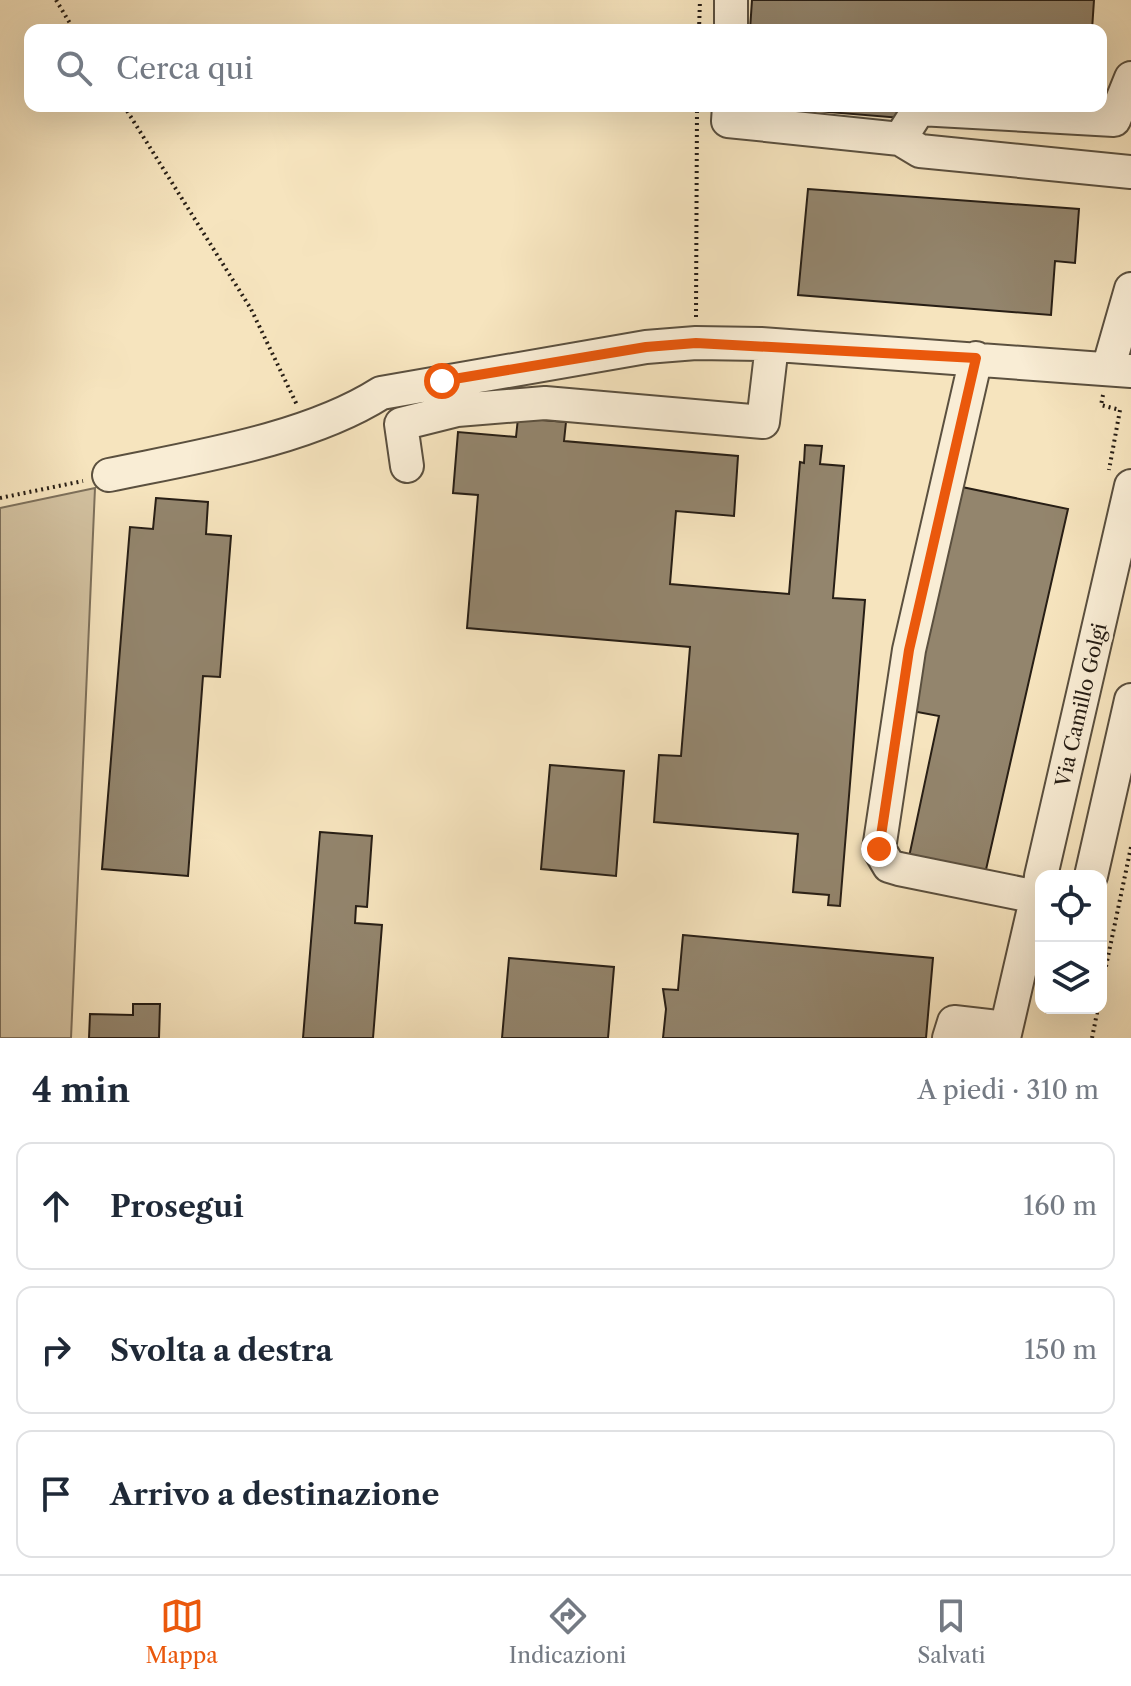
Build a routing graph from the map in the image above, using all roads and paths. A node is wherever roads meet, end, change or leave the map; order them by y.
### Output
1 (56, 0) edge
2 (700, 0) edge
3 (731, 0) edge
4 (70, 24) edge
5 (699, 24) edge
6 (731, 24) edge
7 (1131, 78) edge
8 (128, 112) edge
9 (697, 112) edge
10 (729, 112) edge
11 (917, 112) edge
12 (972, 112) edge
13 (900, 139) junction
14 (1131, 172) edge
15 (1131, 289) edge
16 (696, 343) junction
17 (772, 345) junction
18 (976, 358) junction
19 (1119, 370) edge
20 (307, 425) junction
21 (407, 466) dead end
22 (109, 475) joint
23 (1131, 486) edge
24 (0, 498) edge
25 (1131, 700) edge
26 (1131, 847) edge
27 (1042, 870) edge
28 (1092, 870) edge
29 (1035, 880) edge
30 (1035, 902) edge
31 (1107, 961) edge
32 (1097, 1014) edge
33 (1005, 1033) edge
34 (949, 1038) edge
35 (1092, 1038) edge

1 - 4 path
2 - 5 path
3 - 6 street
7 - 12 street
8 - 20 path
9 - 16 path
10 - 13 street
11 - 13 street
13 - 14 street
15 - 19 street
16 - 17 street
16 - 20 street
17 - 18 street
17 - 21 street
18 - 19 street
18 - 29 street
20 - 22 street
22 - 24 path
23 - 27 street, Via Camillo Golgi
25 - 28 street
26 - 31 path
30 - 33 street, Via Camillo Golgi
32 - 35 path
33 - 34 street

